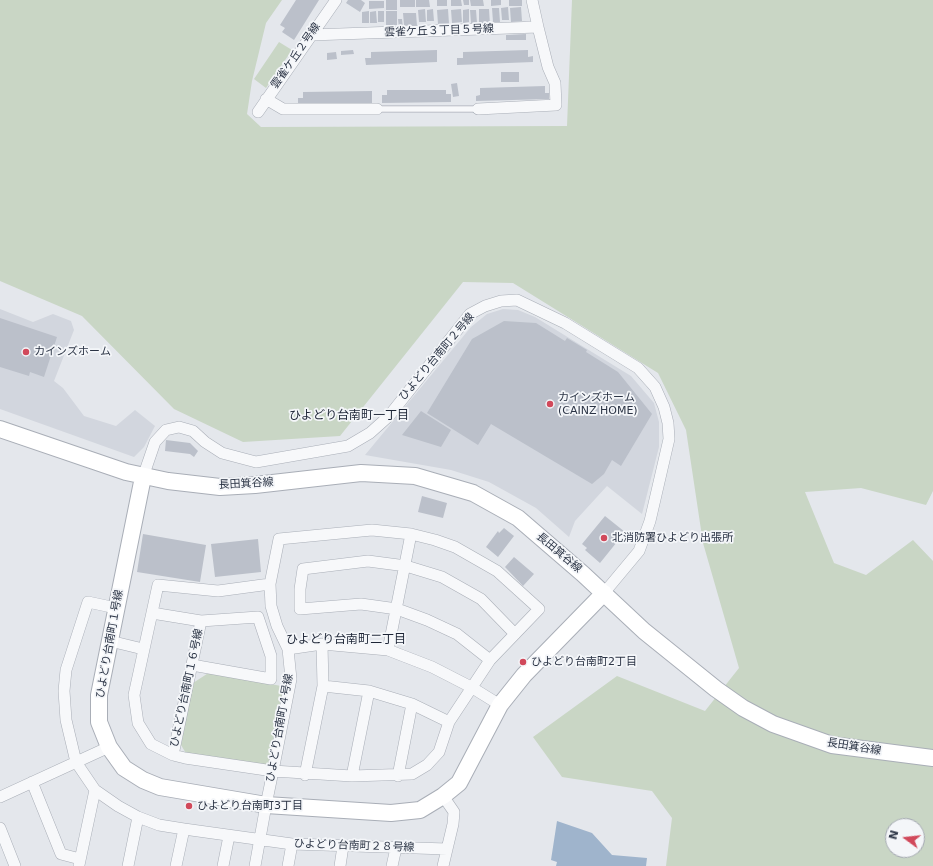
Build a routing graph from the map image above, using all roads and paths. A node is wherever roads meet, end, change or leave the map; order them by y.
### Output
1 (336, 0) edge
2 (532, 0) edge
3 (538, 27) junction
4 (312, 35) junction
5 (266, 99) junction
6 (377, 109) joint
7 (478, 109) joint
8 (258, 112) dead end
9 (0, 418) edge
10 (0, 429) edge
11 (143, 477) junction
12 (411, 534) junction
13 (406, 566) junction
14 (270, 584) junction
15 (604, 593) junction
16 (116, 608) junction
17 (397, 609) junction
18 (152, 613) junction
19 (200, 621) junction
20 (515, 634) junction
21 (110, 641) junction
22 (322, 644) junction
23 (143, 649) junction
24 (288, 649) junction
25 (388, 650) junction
26 (490, 660) junction
27 (192, 665) junction
28 (323, 686) junction
29 (471, 687) junction
30 (369, 691) junction
31 (412, 704) junction
32 (500, 705) junction
33 (449, 722) junction
34 (109, 747) junction
35 (173, 755) junction
36 (933, 758) edge
37 (76, 762) junction
38 (273, 771) junction
39 (305, 775) junction
40 (352, 776) junction
41 (398, 776) junction
42 (32, 782) junction
43 (95, 790) junction
44 (443, 796) junction
45 (0, 797) edge
46 (266, 805) junction
47 (138, 817) junction
48 (0, 828) edge
49 (184, 829) junction
50 (229, 836) junction
51 (260, 840) junction
52 (292, 844) junction
53 (343, 846) junction
54 (396, 848) junction
55 (447, 849) junction
56 (80, 862) edge
57 (15, 866) edge
58 (128, 866) edge
59 (176, 866) edge
60 (223, 866) edge
61 (255, 866) edge
62 (288, 866) edge
63 (340, 866) edge
64 (392, 866) edge
65 (443, 866) edge

1 - 4 street, 雲雀ケ丘２号線
2 - 3 street
3 - 4 street, 雲雀ケ丘３丁目５号線
3 - 7 street
4 - 5 street, 雲雀ケ丘２号線
5 - 6 street
5 - 8 street, 雲雀ケ丘２号線
6 - 7 lane
9 - 11 street, 長田箕谷線
10 - 11 street, 長田箕谷線
11 - 15 street, 長田箕谷線
11 - 15 street, ひよどり台南町２号線
11 - 16 street, ひよどり台南町１号線
12 - 13 street
12 - 14 street, ひよどり台南町４号線
12 - 20 street, ひよどり台南町４号線
13 - 17 street
13 - 17 street
13 - 20 street
14 - 18 street, ひよどり台南町４号線
14 - 24 street, ひよどり台南町４号線
15 - 32 street, ひよどり台南町１号線
15 - 36 street, 長田箕谷線
16 - 21 street, ひよどり台南町１号線
16 - 37 street
17 - 25 street
17 - 26 street
18 - 19 street
18 - 23 street, ひよどり台南町４号線
19 - 27 street, ひよどり台南町１６号線
19 - 27 street
20 - 26 street, ひよどり台南町４号線
21 - 23 street
21 - 34 street, ひよどり台南町１号線
22 - 24 street
22 - 25 street
22 - 28 street
23 - 35 street, ひよどり台南町４号線
24 - 38 street, ひよどり台南町４号線
25 - 29 street
26 - 29 street, ひよどり台南町４号線
27 - 35 street, ひよどり台南町１６号線
28 - 30 street
28 - 39 street
29 - 32 street
29 - 33 street, ひよどり台南町４号線
30 - 31 street
30 - 40 street
31 - 33 street
31 - 41 street
32 - 44 street, ひよどり台南町１号線
33 - 41 street, ひよどり台南町４号線
34 - 37 street
34 - 46 street, ひよどり台南町１号線
35 - 38 street, ひよどり台南町４号線
37 - 42 street
37 - 43 street
38 - 39 street, ひよどり台南町４号線
38 - 46 street, ひよどり台南町４号線
39 - 40 street, ひよどり台南町４号線
40 - 41 street, ひよどり台南町４号線
42 - 45 street
42 - 56 street
43 - 47 street, ひよどり台南町２８号線
43 - 56 street
44 - 46 street, ひよどり台南町１号線
44 - 55 street
46 - 51 street, ひよどり台南町４号線
47 - 49 street, ひよどり台南町２８号線
47 - 58 street
48 - 57 street
49 - 50 street, ひよどり台南町２８号線
49 - 59 street
50 - 51 street, ひよどり台南町２８号線
50 - 60 street
51 - 52 street, ひよどり台南町２８号線
51 - 61 street, ひよどり台南町４号線
52 - 53 street, ひよどり台南町２８号線
52 - 62 street
53 - 54 street, ひよどり台南町２８号線
53 - 63 street
54 - 55 street, ひよどり台南町２８号線
54 - 64 street
55 - 65 street

